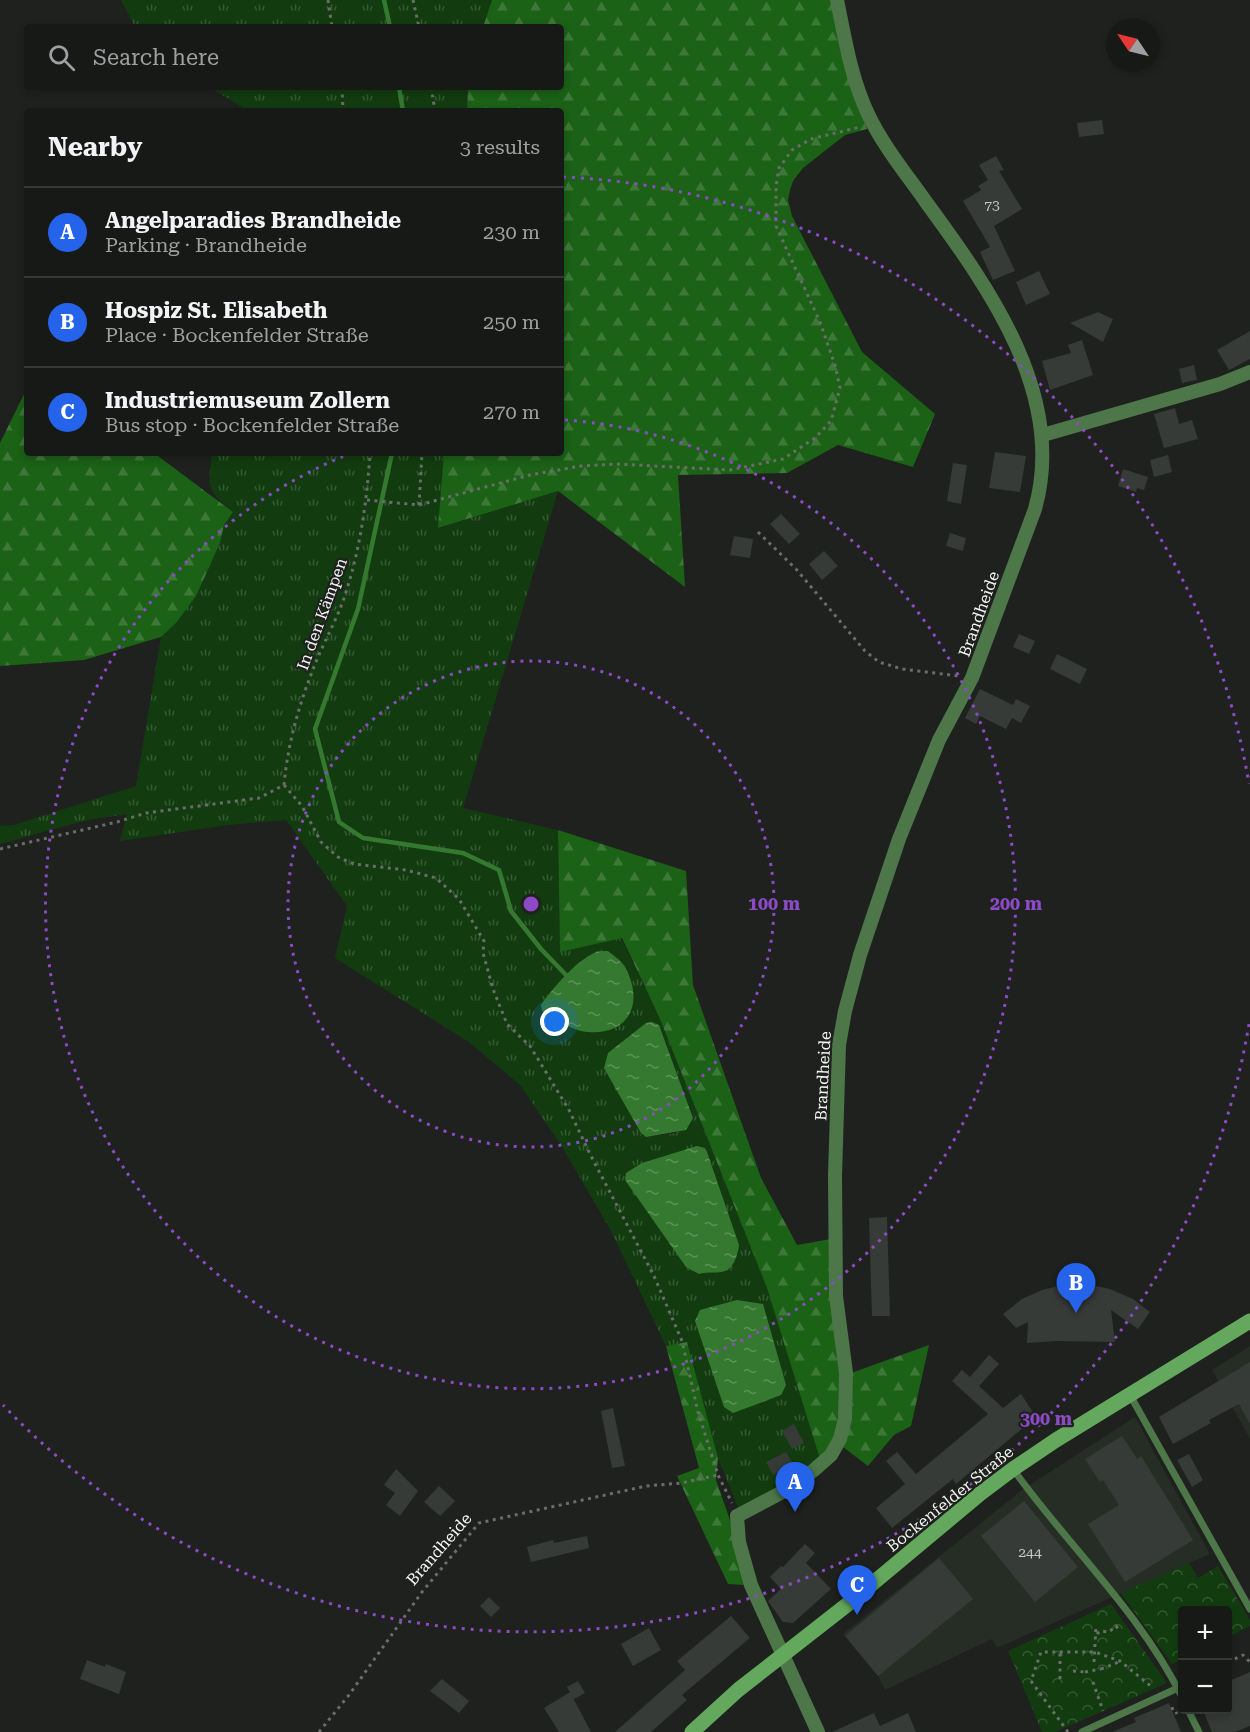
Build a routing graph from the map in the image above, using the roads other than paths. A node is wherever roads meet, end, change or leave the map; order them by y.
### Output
1 (837, 0) edge
2 (1250, 372) edge
3 (1042, 435) junction
4 (1250, 1322) edge
5 (1130, 1395) junction
6 (1013, 1469) junction
7 (1250, 1609) edge
8 (783, 1655) junction
9 (1178, 1688) joint
10 (1190, 1714) edge
11 (692, 1732) edge
12 (818, 1732) edge
13 (1082, 1732) edge
14 (1199, 1732) edge

1 - 3 street, Brandheide
2 - 3 street
3 - 8 street, Brandheide
4 - 5 main road, Bockenfelder Straße
5 - 6 main road, Bockenfelder Straße
5 - 7 lane
6 - 8 main road, Bockenfelder Straße
6 - 9 lane
8 - 11 main road, Bockenfelder Straße
8 - 12 street
9 - 13 lane
10 - 14 lane

